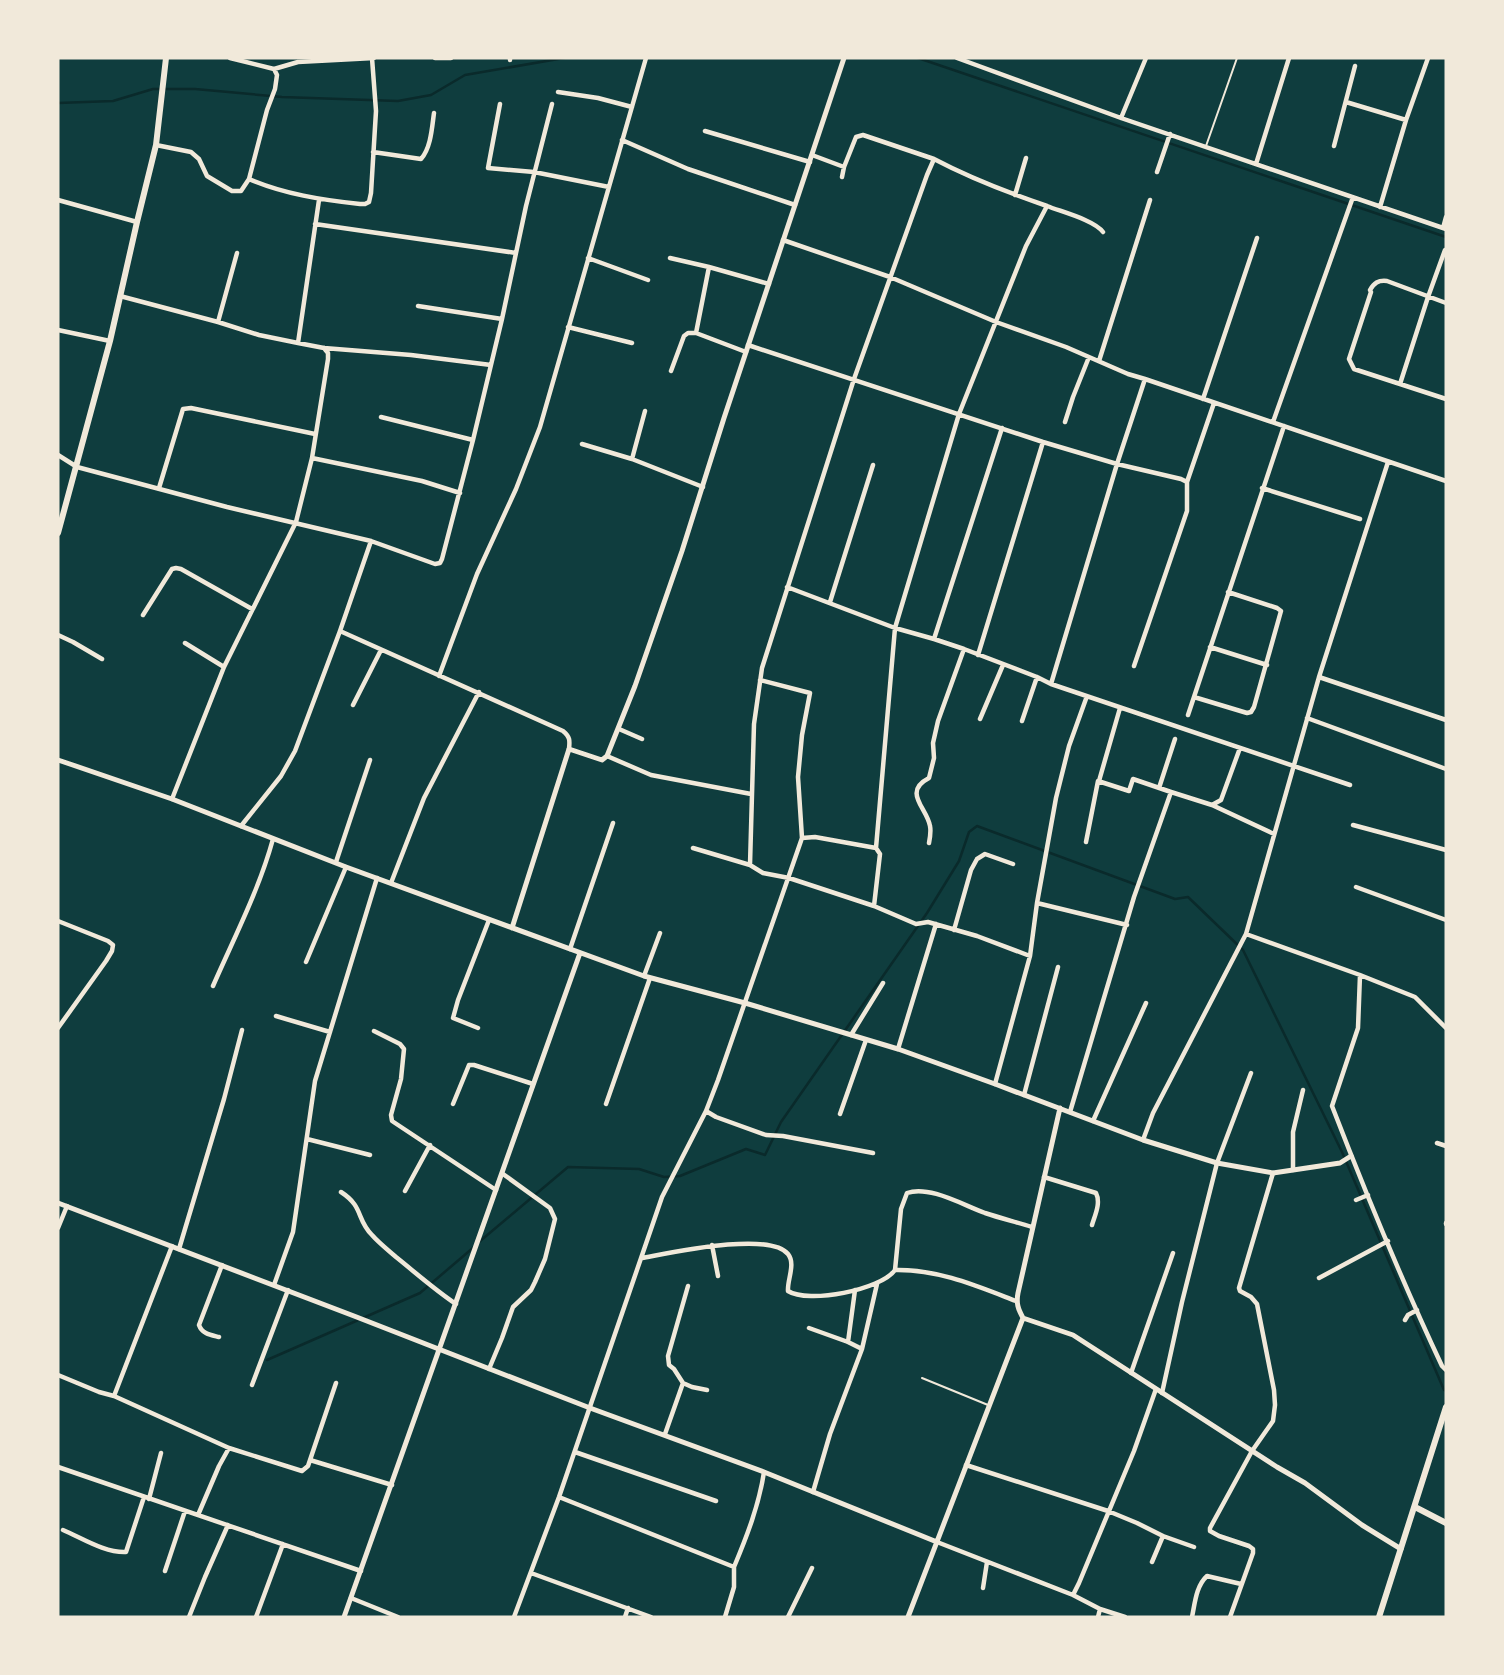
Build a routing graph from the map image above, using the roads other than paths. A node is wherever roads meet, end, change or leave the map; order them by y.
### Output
1 (166, 58) edge
2 (230, 58) edge
3 (373, 58) edge
4 (435, 58) edge
5 (451, 58) edge
6 (646, 58) edge
7 (844, 58) edge
8 (961, 58) edge
9 (1146, 58) edge
10 (1237, 58) edge
11 (1289, 58) edge
12 (1428, 58) edge
13 (1354, 66) dead end
14 (274, 69) junction
15 (558, 92) dead end
16 (1346, 102) junction
17 (500, 104) dead end
18 (552, 104) dead end
19 (632, 107) junction
20 (434, 113) dead end
21 (1121, 118) junction
22 (1406, 120) junction
23 (705, 131) dead end
24 (1170, 134) junction
25 (622, 140) junction
26 (156, 145) junction
27 (1334, 146) dead end
28 (1206, 147) junction
29 (373, 152) junction
30 (812, 155) junction
31 (1026, 158) dead end
32 (934, 159) junction
33 (810, 162) junction
34 (1256, 164) junction
35 (844, 167) junction
36 (534, 172) junction
37 (1157, 172) dead end
38 (842, 177) dead end
39 (249, 179) junction
40 (608, 187) junction
41 (1014, 195) junction
42 (1353, 197) junction
43 (319, 200) junction
44 (1150, 200) dead end
45 (58, 202) edge
46 (795, 205) junction
47 (1047, 206) junction
48 (1380, 207) junction
49 (1446, 217) edge
50 (137, 222) junction
51 (315, 224) junction
52 (1445, 228) edge
53 (1103, 232) dead end
54 (1258, 238) dead end
55 (783, 240) junction
56 (1445, 250) edge
57 (237, 253) dead end
58 (516, 253) junction
59 (588, 258) junction
60 (670, 258) dead end
61 (709, 267) junction
62 (890, 277) junction
63 (648, 280) dead end
64 (769, 284) junction
65 (120, 296) junction
66 (1428, 297) junction
67 (1446, 303) edge
68 (418, 306) dead end
69 (502, 319) junction
70 (218, 322) junction
71 (996, 322) junction
72 (568, 327) junction
73 (58, 330) edge
74 (696, 333) junction
75 (110, 341) junction
76 (298, 343) junction
77 (632, 343) dead end
78 (324, 348) junction
79 (747, 348) junction
80 (1089, 357) junction
81 (1099, 361) junction
82 (491, 365) junction
83 (671, 371) dead end
84 (854, 379) junction
85 (1145, 379) junction
86 (1400, 384) junction
87 (1203, 399) junction
88 (1446, 399) edge
89 (1213, 403) junction
90 (645, 411) dead end
91 (959, 414) junction
92 (381, 417) dead end
93 (1065, 422) dead end
94 (1273, 422) junction
95 (1284, 426) junction
96 (1002, 428) junction
97 (315, 434) junction
98 (473, 440) junction
99 (1042, 442) junction
100 (582, 444) dead end
101 (58, 455) edge
102 (312, 457) junction
103 (632, 459) junction
104 (1388, 462) junction
105 (873, 464) dead end
106 (1117, 464) junction
107 (77, 467) junction
108 (1446, 481) edge
109 (1187, 482) junction
110 (703, 487) junction
111 (159, 488) junction
112 (1262, 488) junction
113 (460, 493) junction
114 (1360, 519) dead end
115 (296, 522) junction
116 (58, 533) edge
117 (371, 541) junction
118 (787, 587) junction
119 (1228, 592) junction
120 (830, 602) junction
121 (253, 610) junction
122 (143, 615) dead end
123 (895, 628) junction
124 (340, 631) junction
125 (58, 635) edge
126 (934, 639) junction
127 (185, 643) dead end
128 (1210, 648) junction
129 (964, 649) junction
130 (382, 650) junction
131 (978, 655) junction
132 (102, 659) dead end
133 (1003, 665) junction
134 (1267, 665) junction
135 (1134, 666) dead end
136 (225, 667) junction
137 (439, 676) junction
138 (1037, 677) junction
139 (1319, 677) junction
140 (760, 680) junction
141 (1051, 684) junction
142 (478, 692) junction
143 (1087, 696) junction
144 (1194, 697) junction
145 (354, 705) dead end
146 (1120, 708) junction
147 (1188, 715) dead end
148 (1307, 718) junction
149 (980, 719) dead end
150 (1446, 720) edge
151 (1022, 721) dead end
152 (619, 729) junction
153 (642, 739) dead end
154 (1175, 739) dead end
155 (569, 748) junction
156 (1240, 748) junction
157 (607, 756) junction
158 (58, 760) edge
159 (370, 760) dead end
160 (1293, 765) junction
161 (1446, 769) edge
162 (1098, 782) junction
163 (1350, 785) dead end
164 (1158, 788) junction
165 (1171, 792) junction
166 (751, 794) junction
167 (172, 799) junction
168 (1212, 805) junction
169 (613, 823) dead end
170 (1353, 825) dead end
171 (241, 826) junction
172 (1274, 834) junction
173 (802, 838) junction
174 (273, 839) junction
175 (1086, 842) dead end
176 (929, 843) dead end
177 (693, 848) dead end
178 (876, 848) junction
179 (1446, 850) edge
180 (336, 862) junction
181 (1013, 864) dead end
182 (750, 865) junction
183 (346, 867) junction
184 (377, 878) junction
185 (789, 878) junction
186 (391, 883) junction
187 (1356, 887) dead end
188 (1037, 903) junction
189 (874, 906) junction
190 (489, 920) junction
191 (1446, 920) edge
192 (58, 921) edge
193 (936, 924) junction
194 (1127, 925) junction
195 (512, 928) junction
196 (954, 930) junction
197 (660, 933) dead end
198 (1246, 934) junction
199 (570, 949) junction
200 (580, 953) junction
201 (1030, 956) junction
202 (306, 962) dead end
203 (1058, 967) dead end
204 (1360, 975) junction
205 (648, 977) junction
206 (883, 984) dead end
207 (213, 986) dead end
208 (745, 1003) junction
209 (1146, 1003) dead end
210 (276, 1016) dead end
211 (58, 1028) edge
212 (478, 1028) dead end
213 (1446, 1028) edge
214 (242, 1030) dead end
215 (374, 1031) dead end
216 (330, 1032) junction
217 (849, 1034) junction
218 (866, 1040) junction
219 (898, 1049) junction
220 (1251, 1073) dead end
221 (995, 1084) junction
222 (534, 1085) junction
223 (1303, 1090) dead end
224 (1024, 1095) junction
225 (453, 1104) dead end
226 (606, 1104) dead end
227 (1060, 1108) junction
228 (706, 1111) junction
229 (1070, 1112) junction
230 (840, 1114) dead end
231 (1093, 1121) junction
232 (307, 1139) junction
233 (1143, 1140) junction
234 (1437, 1143) dead end
235 (430, 1145) junction
236 (1446, 1146) edge
237 (873, 1153) dead end
238 (370, 1155) dead end
239 (1349, 1158) junction
240 (1217, 1163) junction
241 (1293, 1170) junction
242 (1273, 1173) junction
243 (503, 1174) junction
244 (1044, 1177) junction
245 (496, 1190) junction
246 (405, 1191) dead end
247 (341, 1192) dead end
248 (1366, 1196) junction
249 (1356, 1200) dead end
250 (58, 1203) edge
251 (67, 1206) junction
252 (1092, 1225) dead end
253 (1032, 1227) junction
254 (58, 1228) edge
255 (1385, 1243) junction
256 (712, 1245) junction
257 (176, 1248) junction
258 (1174, 1253) dead end
259 (642, 1258) junction
260 (222, 1265) junction
261 (893, 1273) junction
262 (718, 1276) dead end
263 (1319, 1278) dead end
264 (877, 1283) junction
265 (274, 1285) junction
266 (688, 1286) dead end
267 (288, 1290) junction
268 (855, 1290) junction
269 (1016, 1301) junction
270 (456, 1304) junction
271 (1415, 1311) junction
272 (1407, 1317) dead end
273 (1023, 1318) junction
274 (809, 1328) dead end
275 (219, 1337) dead end
276 (848, 1342) junction
277 (862, 1349) junction
278 (439, 1350) junction
279 (489, 1369) junction
280 (1446, 1370) edge
281 (1131, 1373) junction
282 (58, 1375) edge
283 (922, 1378) dead end
284 (336, 1383) dead end
285 (683, 1383) junction
286 (252, 1385) dead end
287 (1156, 1389) junction
288 (706, 1390) dead end
289 (1162, 1393) junction
290 (114, 1396) junction
291 (989, 1406) junction
292 (1446, 1407) edge
293 (590, 1408) junction
294 (665, 1434) junction
295 (229, 1448) junction
296 (575, 1451) junction
297 (1252, 1451) junction
298 (161, 1453) dead end
299 (310, 1460) junction
300 (966, 1465) junction
301 (58, 1467) edge
302 (764, 1472) junction
303 (392, 1485) junction
304 (813, 1492) junction
305 (559, 1497) junction
306 (147, 1498) junction
307 (716, 1501) dead end
308 (1415, 1507) junction
309 (185, 1511) junction
310 (1108, 1511) junction
311 (198, 1515) junction
312 (1446, 1523) edge
313 (228, 1525) junction
314 (63, 1530) dead end
315 (1163, 1536) junction
316 (937, 1542) junction
317 (283, 1544) junction
318 (1194, 1547) dead end
319 (1401, 1549) junction
320 (987, 1562) junction
321 (1152, 1562) dead end
322 (734, 1567) junction
323 (812, 1568) dead end
324 (361, 1570) junction
325 (165, 1571) dead end
326 (531, 1573) junction
327 (1241, 1584) junction
328 (983, 1588) dead end
329 (1073, 1595) junction
330 (351, 1598) junction
331 (628, 1608) junction
332 (1100, 1609) junction
333 (189, 1617) edge
334 (256, 1617) edge
335 (344, 1617) edge
336 (398, 1617) edge
337 (514, 1617) edge
338 (625, 1617) edge
339 (651, 1617) edge
340 (725, 1617) edge
341 (788, 1617) edge
342 (908, 1617) edge
343 (1098, 1617) edge
344 (1125, 1617) edge
345 (1192, 1617) edge
346 (1230, 1617) edge
347 (1380, 1617) edge

1 - 26 main road
2 - 14 street
3 - 14 street
3 - 29 street
4 - 5 street
6 - 19 street
7 - 30 street
8 - 21 street
9 - 21 street
10 - 28 lane
11 - 34 street
12 - 22 street
13 - 16 street
14 - 39 street
15 - 19 street
16 - 22 street
16 - 27 street
17 - 36 street
18 - 36 street
19 - 25 street
20 - 29 street
21 - 24 street
22 - 48 street
23 - 33 street
24 - 28 street
24 - 37 street
25 - 40 street
25 - 46 street
26 - 39 street
26 - 50 main road
28 - 34 street
29 - 43 street
30 - 33 street
30 - 35 street
31 - 41 street
32 - 35 street
32 - 41 street
32 - 62 street
33 - 46 street
34 - 42 street
35 - 38 street
36 - 40 street
36 - 58 street
39 - 43 street
40 - 59 street
41 - 47 street
42 - 48 street
42 - 94 street
43 - 51 street
44 - 81 street
45 - 50 street
46 - 55 street
47 - 53 street
47 - 71 street
48 - 52 street
49 - 52 street
50 - 65 main road
51 - 58 street
51 - 76 street
54 - 87 street
55 - 62 street
55 - 64 street
56 - 66 street
57 - 70 street
58 - 69 street
59 - 63 street
59 - 72 street
60 - 61 street
61 - 64 street
61 - 74 street
62 - 71 street
62 - 84 street
64 - 79 street
65 - 70 street
65 - 75 main road
66 - 67 street
66 - 86 street
66 - 86 street
68 - 69 street
69 - 82 street
70 - 76 street
71 - 80 street
71 - 91 street
72 - 77 street
72 - 137 street
73 - 75 street
74 - 79 street
74 - 83 street
75 - 107 main road
76 - 78 street
78 - 82 street
78 - 97 street
79 - 84 street
79 - 110 street
80 - 81 street
80 - 93 street
81 - 85 street
82 - 98 street
84 - 91 street
84 - 118 street
85 - 87 street
85 - 106 street
86 - 88 street
87 - 89 street
89 - 94 street
89 - 109 street
90 - 103 street
91 - 96 street
91 - 123 street
92 - 98 street
94 - 95 street
95 - 104 street
95 - 112 street
96 - 99 street
96 - 126 street
97 - 102 street
97 - 111 street
98 - 113 street
99 - 106 street
99 - 131 street
100 - 103 street
101 - 107 street
102 - 113 street
102 - 115 street
103 - 110 street
104 - 108 street
104 - 139 street
105 - 120 street
106 - 109 street
106 - 141 street
107 - 111 street
107 - 116 main road
109 - 135 street
110 - 152 street
111 - 115 street
112 - 114 street
112 - 119 street
113 - 117 street
115 - 117 street
115 - 121 street
117 - 124 street
118 - 120 street
118 - 140 street
119 - 128 street
119 - 134 street
120 - 123 street
121 - 122 street
121 - 136 street
123 - 126 street
123 - 178 street
124 - 130 street
124 - 171 street
125 - 132 street
126 - 129 street
127 - 136 street
128 - 134 street
128 - 144 street
129 - 131 street
129 - 176 street
130 - 137 street
130 - 145 street
131 - 133 street
133 - 138 street
133 - 149 street
134 - 144 street
136 - 167 street
137 - 142 street
138 - 141 street
138 - 151 street
139 - 148 street
139 - 150 street
140 - 166 street
140 - 173 street
141 - 143 street
142 - 155 street
142 - 186 street
143 - 146 street
143 - 188 street
144 - 147 street
146 - 156 street
146 - 162 street
148 - 160 street
148 - 161 street
152 - 153 street
152 - 157 street
154 - 164 street
155 - 157 street
155 - 195 street
156 - 160 street
156 - 168 street
157 - 166 street
158 - 167 street
159 - 180 street
160 - 163 street
160 - 172 street
162 - 164 street
162 - 175 street
164 - 165 street
165 - 168 street
165 - 194 street
166 - 182 street
167 - 171 street
168 - 172 street
169 - 199 street
170 - 179 street
171 - 174 street
172 - 198 street
173 - 178 street
173 - 185 street
174 - 180 street
174 - 207 street
177 - 182 street
178 - 189 street
180 - 183 street
181 - 196 street
182 - 185 street
183 - 184 street
183 - 202 street
184 - 186 street
184 - 216 street
185 - 189 street
185 - 208 street
186 - 190 street
187 - 191 street
188 - 194 street
188 - 201 street
189 - 193 street
190 - 195 street
190 - 212 street
192 - 211 street
193 - 196 street
193 - 219 street
194 - 229 street
195 - 199 street
196 - 201 street
197 - 205 street
198 - 204 street
198 - 233 street
199 - 200 street
200 - 205 street
200 - 222 street
201 - 221 street
203 - 224 street
204 - 213 street
204 - 239 street
205 - 208 street
205 - 226 street
206 - 217 street
208 - 217 street
208 - 228 street
209 - 231 street
210 - 216 street
214 - 257 street
215 - 235 street
216 - 232 street
217 - 218 street
218 - 219 street
218 - 230 street
219 - 221 street
220 - 240 street
221 - 224 street
222 - 225 street
222 - 243 street
223 - 241 street
224 - 227 street
227 - 229 street
227 - 244 street
228 - 237 street
228 - 259 street
229 - 231 street
231 - 233 street
232 - 238 street
232 - 265 street
233 - 240 street
234 - 236 street
235 - 245 street
235 - 246 street
239 - 241 street
239 - 248 street
240 - 242 street
240 - 289 street
241 - 242 street
242 - 297 street
243 - 245 street
243 - 279 street
244 - 252 street
244 - 253 street
245 - 270 street
247 - 270 street
248 - 249 street
248 - 255 street
250 - 251 street
251 - 254 street
251 - 257 street
253 - 261 street
253 - 269 street
255 - 263 street
255 - 271 street
256 - 259 street
256 - 262 street
256 - 268 street
257 - 260 street
257 - 290 street
258 - 281 street
259 - 293 street
260 - 265 street
260 - 275 street
261 - 264 street
261 - 269 street
264 - 268 street
264 - 277 street
265 - 267 street
266 - 285 street
267 - 278 street
267 - 286 street
268 - 276 street
269 - 273 street
270 - 278 street
271 - 272 street
271 - 280 street
273 - 281 street
273 - 291 street
274 - 276 street
276 - 277 street
277 - 304 street
278 - 279 street
278 - 303 street
279 - 293 street
281 - 287 street
282 - 290 street
283 - 291 lane
284 - 299 street
285 - 288 street
285 - 294 street
287 - 289 street
287 - 310 street
289 - 297 street
290 - 295 street
291 - 300 street
292 - 308 main road
293 - 294 street
293 - 296 street
294 - 302 street
295 - 299 street
295 - 311 street
296 - 305 street
296 - 307 street
297 - 319 street
297 - 327 street
298 - 306 street
299 - 303 street
300 - 310 street
300 - 316 street
301 - 306 street
302 - 304 street
302 - 322 street
303 - 324 street
304 - 316 street
305 - 322 street
305 - 326 street
306 - 309 street
306 - 314 street
308 - 312 main road
308 - 319 main road
309 - 311 street
309 - 325 street
310 - 315 street
310 - 329 street
311 - 313 street
313 - 317 street
313 - 333 street
315 - 318 street
315 - 321 street
316 - 320 street
316 - 342 street
317 - 324 street
317 - 334 street
319 - 347 main road
320 - 328 street
320 - 329 street
322 - 340 street
323 - 341 street
324 - 330 street
326 - 331 street
326 - 337 street
327 - 345 street
327 - 346 street
329 - 332 street
330 - 335 street
330 - 336 street
331 - 338 street
331 - 339 street
332 - 343 street
332 - 344 street

